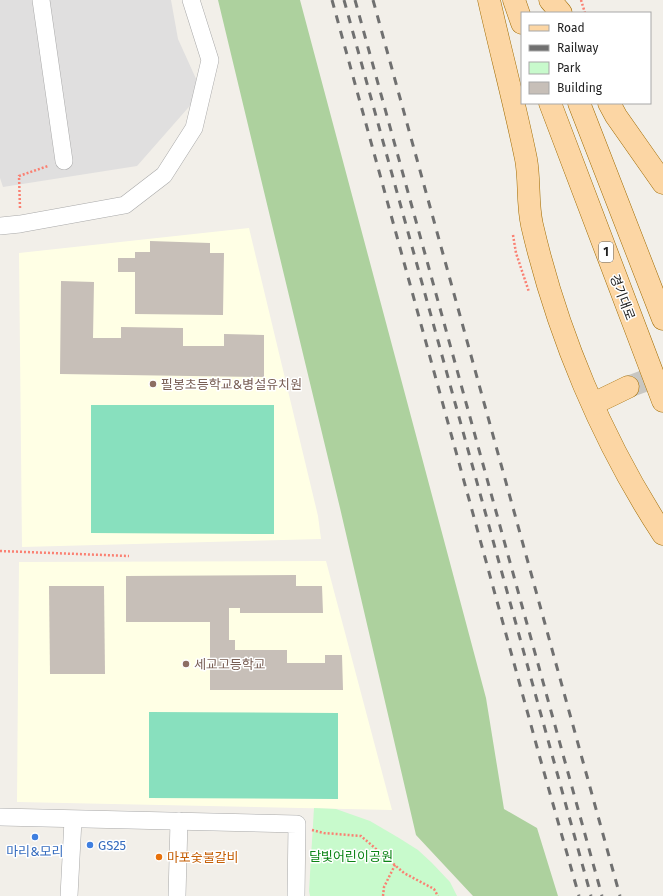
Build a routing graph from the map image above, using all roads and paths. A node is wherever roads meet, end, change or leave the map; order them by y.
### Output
1 (41, 0) edge
2 (191, 0) edge
3 (489, 0) edge
4 (514, 0) edge
5 (546, 0) edge
6 (550, 0) edge
7 (581, 0) edge
8 (550, 12) edge
9 (560, 12) edge
10 (585, 12) edge
11 (521, 20) edge
12 (550, 104) edge
13 (580, 104) edge
14 (610, 104) edge
15 (64, 161) joint
16 (663, 183) edge
17 (20, 224) junction
18 (0, 226) edge
19 (663, 319) edge
20 (628, 387) tunnel mouth
21 (663, 401) edge
22 (593, 404) junction
23 (663, 534) edge
24 (0, 551) edge
25 (129, 556) dead end
26 (0, 817) edge
27 (73, 820) junction
28 (178, 821) junction
29 (297, 824) junction
30 (395, 865) junction
31 (69, 896) edge
32 (177, 896) edge
33 (296, 896) edge
34 (383, 896) edge
35 (438, 896) edge

1 - 15 street
2 - 17 street
3 - 22 main road
4 - 11 main road
5 - 8 main road
6 - 9 main road
7 - 10 path
12 - 21 main road, 경기대로 / 1
13 - 19 main road, 1
14 - 16 main road
15 - 17 path
17 - 18 street
20 - 22 main road
22 - 23 main road
24 - 25 path
26 - 27 street
27 - 28 street
27 - 31 street
28 - 29 street
28 - 32 street
29 - 30 path
29 - 33 street
30 - 34 path
30 - 35 path

